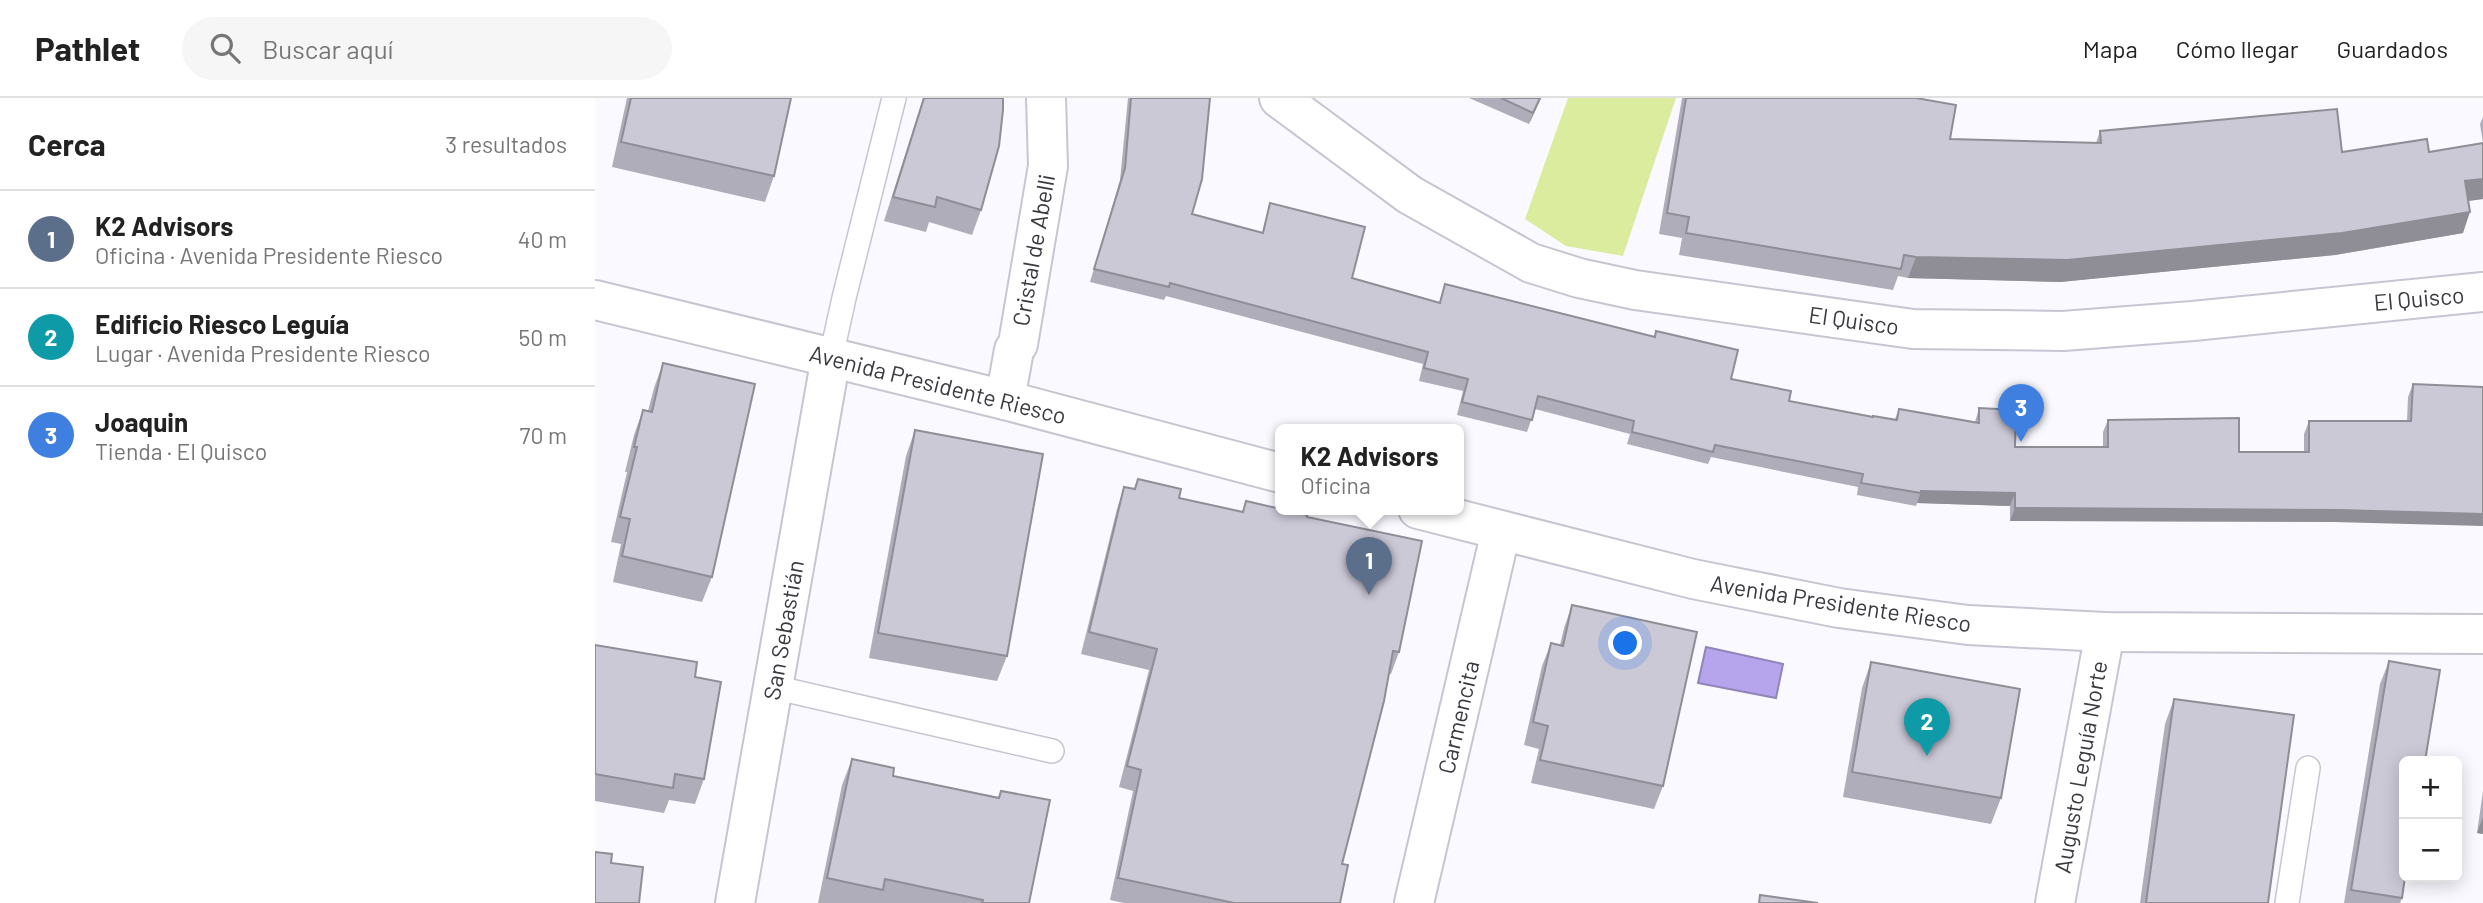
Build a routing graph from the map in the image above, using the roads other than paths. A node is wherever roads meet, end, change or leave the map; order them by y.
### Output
1 (894, 98) edge
2 (1046, 98) edge
3 (1279, 98) edge
4 (2483, 292) edge
5 (595, 300) edge
6 (831, 357) junction
7 (1005, 400) junction
8 (1275, 471) edge
9 (1441, 515) edge
10 (1501, 531) junction
11 (2105, 632) junction
12 (2483, 634) edge
13 (773, 687) junction
14 (1052, 751) dead end
15 (2308, 768) dead end
16 (735, 903) edge
17 (1415, 903) edge
18 (2055, 903) edge
19 (2287, 903) edge

1 - 6 lane
2 - 7 street, Cristal de Abelli
3 - 4 street, El Quisco
5 - 6 street, Avenida Presidente Riesco
6 - 7 street, Avenida Presidente Riesco
6 - 13 street, San Sebastián
7 - 8 street, Avenida Presidente Riesco
9 - 10 street, Avenida Presidente Riesco
10 - 11 street, Avenida Presidente Riesco
10 - 17 street, Carmencita
11 - 12 street, Avenida Presidente Riesco
11 - 18 street, Augusto Leguía Norte
13 - 14 lane
13 - 16 street, San Sebastián
15 - 19 lane

